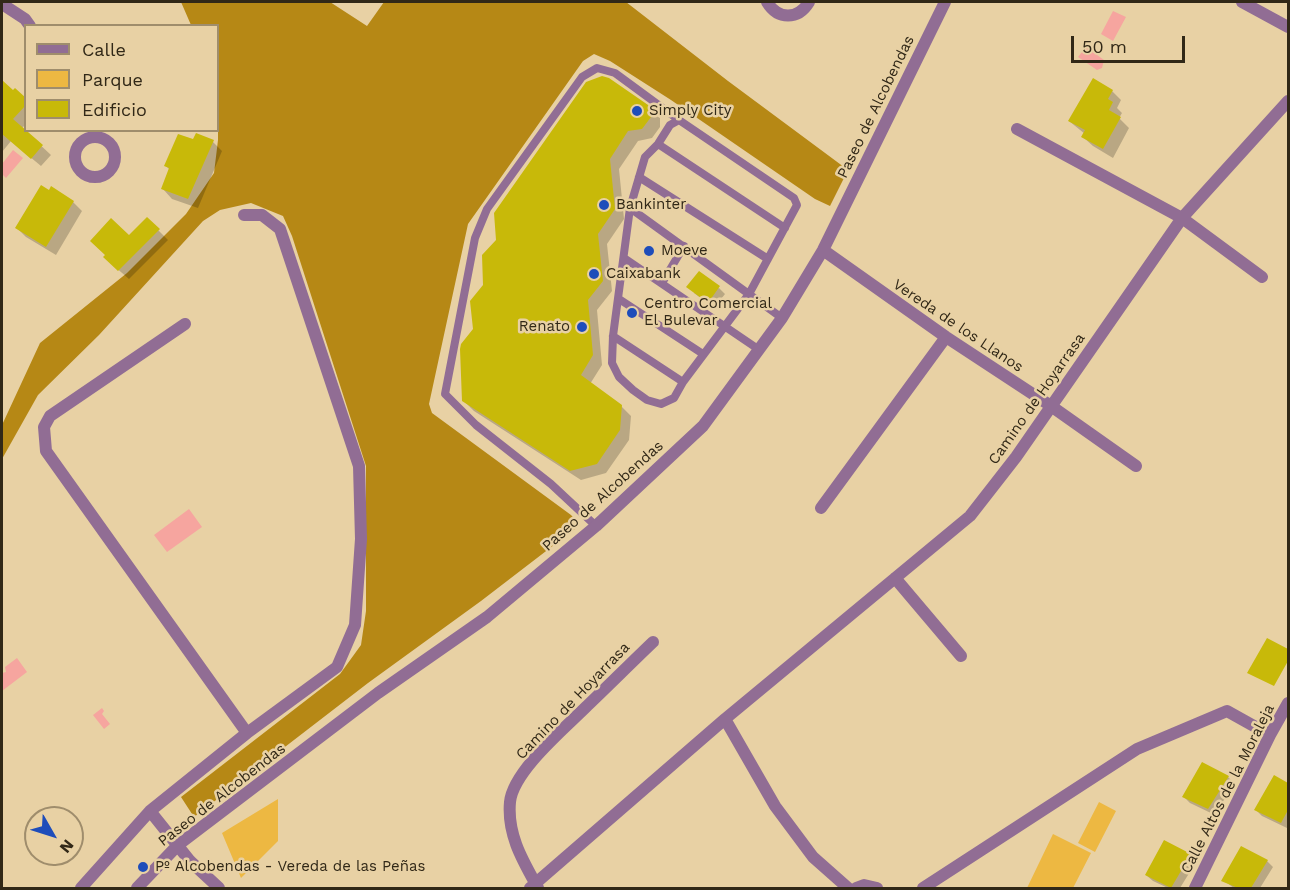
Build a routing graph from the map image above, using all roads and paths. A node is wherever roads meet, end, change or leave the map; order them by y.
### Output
1 (767, 2) edge
2 (808, 2) edge
3 (945, 2) edge
4 (1242, 2) edge
5 (2, 4) edge
6 (29, 24) edge
7 (1288, 27) edge
8 (1288, 101) edge
9 (679, 120) junction
10 (1017, 129) dead end
11 (658, 144) junction
12 (639, 177) junction
13 (630, 208) junction
14 (244, 215) dead end
15 (1182, 218) junction
16 (785, 228) junction
17 (684, 246) junction
18 (823, 250) junction
19 (624, 258) junction
20 (768, 259) junction
21 (1262, 277) dead end
22 (662, 283) junction
23 (749, 294) junction
24 (619, 299) junction
25 (782, 318) junction
26 (185, 324) dead end
27 (725, 326) junction
28 (613, 336) junction
29 (946, 338) junction
30 (758, 349) junction
31 (704, 354) junction
32 (683, 382) junction
33 (1051, 406) junction
34 (1136, 466) dead end
35 (821, 508) dead end
36 (596, 526) junction
37 (895, 578) junction
38 (653, 642) dead end
39 (961, 656) dead end
40 (1288, 703) edge
41 (725, 719) junction
42 (247, 733) junction
43 (1270, 735) junction
44 (150, 811) junction
45 (178, 845) junction
46 (535, 887) edge
47 (81, 888) edge
48 (137, 888) edge
49 (219, 888) edge
50 (848, 888) edge
51 (856, 888) edge
52 (877, 888) edge
53 (922, 888) edge
54 (1195, 888) edge

1 - 2 street
3 - 18 street, Paseo de Alcobendas
4 - 7 street
5 - 6 street
8 - 15 street, Camino de Hoyarrasa
9 - 11 lane
9 - 16 lane
9 - 36 lane
10 - 15 street
11 - 12 lane
11 - 16 lane
12 - 13 lane
12 - 20 lane
13 - 17 lane
13 - 19 lane
14 - 42 street
15 - 21 street
15 - 33 street, Camino de Hoyarrasa
16 - 20 lane
17 - 22 lane
17 - 23 lane
18 - 25 street, Paseo de Alcobendas
18 - 29 street, Vereda de los Llanos
19 - 22 lane
19 - 24 lane
20 - 23 lane
22 - 27 lane
23 - 25 lane
23 - 27 lane
24 - 28 lane
24 - 31 lane
25 - 30 street, Paseo de Alcobendas
26 - 42 street
27 - 30 lane
27 - 31 lane
28 - 32 lane
28 - 32 lane
29 - 33 street, Vereda de los Llanos
29 - 35 street
30 - 36 street, Paseo de Alcobendas
31 - 32 lane
33 - 34 street, Vereda de los Llanos
33 - 37 street, Camino de Hoyarrasa
36 - 45 street, Paseo de Alcobendas
37 - 39 street
37 - 41 street, Camino de Hoyarrasa
38 - 46 street, Camino de Hoyarrasa
40 - 43 street, Calle Altos de la Moraleja
41 - 46 street, Camino de Hoyarrasa
41 - 50 street
42 - 44 street
43 - 53 street
43 - 54 street, Calle Altos de la Moraleja
44 - 45 street
44 - 47 street
45 - 48 street, Paseo de Alcobendas
45 - 49 street
51 - 52 street

